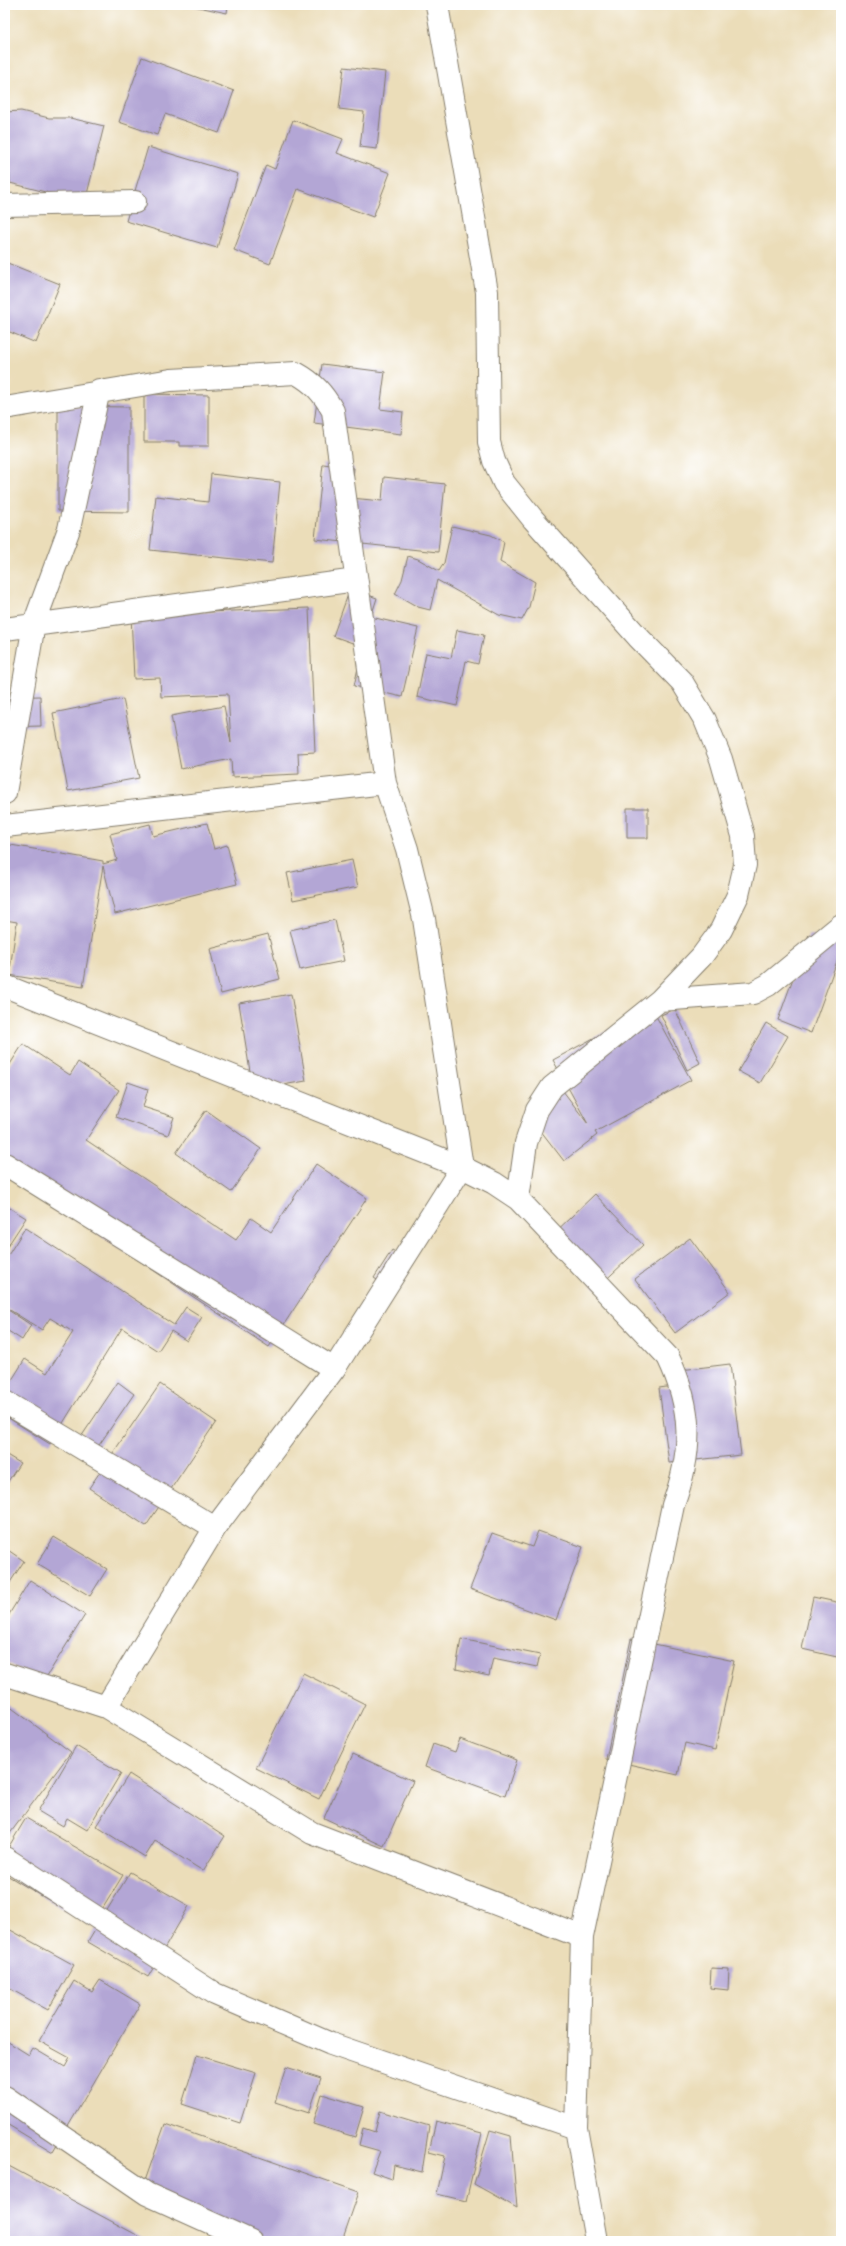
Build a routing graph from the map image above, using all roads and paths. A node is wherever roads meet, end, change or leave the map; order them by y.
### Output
1 (437, 5) edge
2 (135, 202) dead end
3 (5, 205) edge
4 (99, 390) junction
5 (5, 408) edge
6 (356, 580) junction
7 (34, 624) junction
8 (5, 629) edge
9 (385, 783) junction
10 (5, 793) edge
11 (5, 826) edge
12 (841, 924) edge
13 (5, 986) edge
14 (660, 1000) junction
15 (5, 1164) edge
16 (462, 1167) junction
17 (518, 1199) junction
18 (334, 1370) junction
19 (5, 1402) edge
20 (215, 1528) junction
21 (5, 1674) edge
22 (106, 1707) junction
23 (5, 1858) edge
24 (582, 1938) junction
25 (5, 2097) edge
26 (576, 2128) junction
27 (251, 2241) edge
28 (596, 2241) edge

1 - 14 street
2 - 3 street
4 - 5 street
4 - 6 street
4 - 7 street
6 - 7 street
6 - 9 street
7 - 8 street
7 - 10 street
9 - 11 street
9 - 16 street
12 - 14 street
13 - 16 street
14 - 17 street
15 - 18 street
16 - 17 street
16 - 18 street
17 - 24 street
18 - 20 street
19 - 20 street
20 - 22 street
21 - 22 street
22 - 24 street
23 - 26 street
24 - 26 street
25 - 27 street
26 - 28 street

